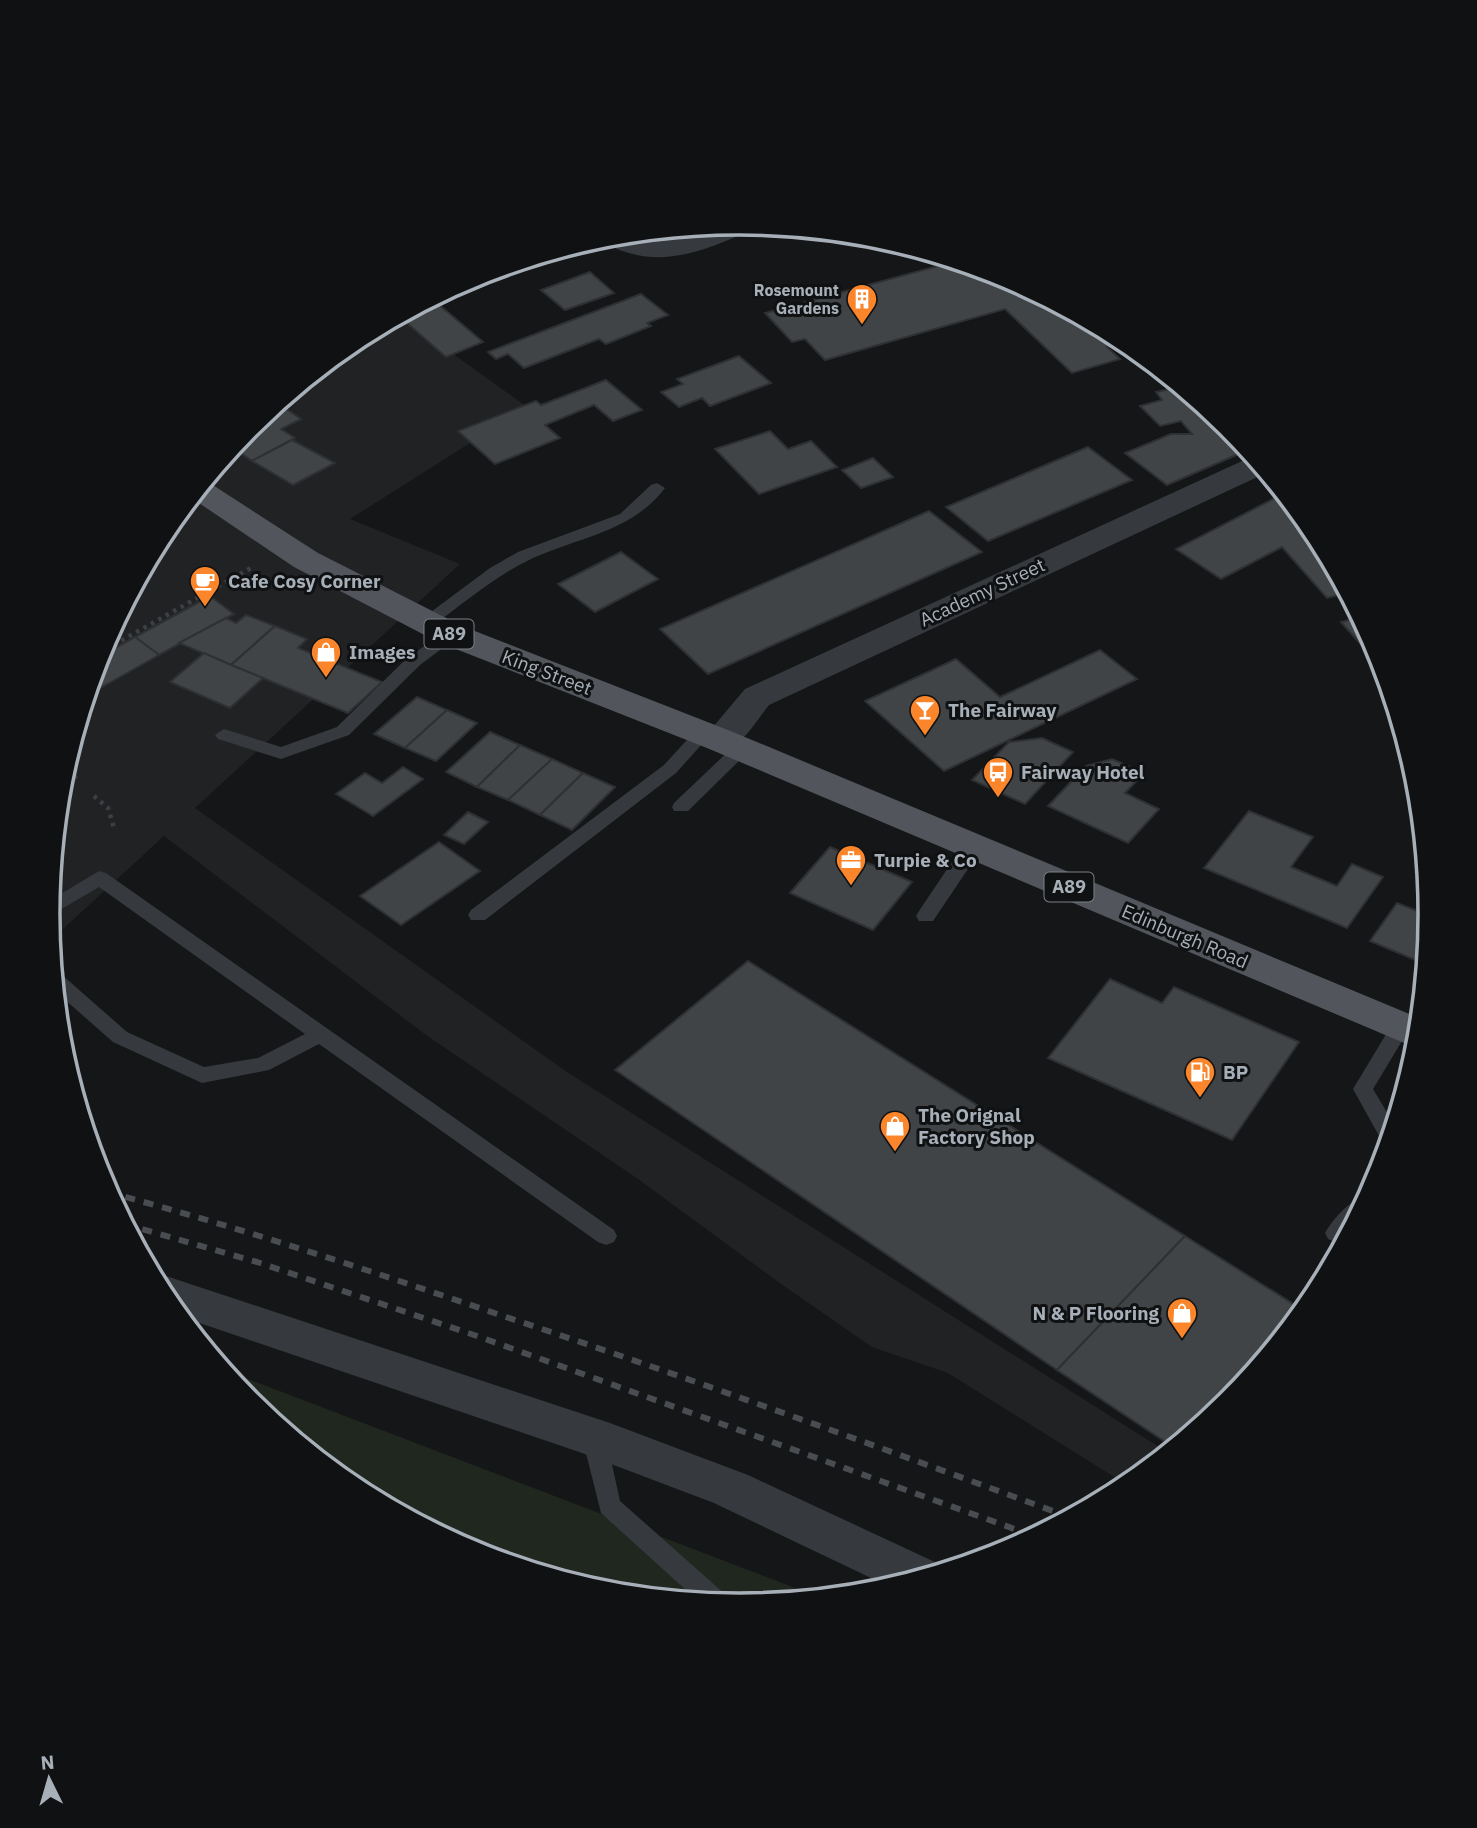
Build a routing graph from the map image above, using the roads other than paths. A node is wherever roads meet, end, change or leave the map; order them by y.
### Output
1 (712, 236) edge
2 (627, 245) edge
3 (1251, 468) edge
4 (657, 488) dead end
5 (206, 493) edge
6 (437, 629) junction
7 (224, 735) dead end
8 (721, 741) junction
9 (681, 807) dead end
10 (973, 846) junction
11 (60, 902) edge
12 (478, 915) dead end
13 (926, 916) dead end
14 (64, 987) edge
15 (1407, 1029) edge
16 (319, 1035) junction
17 (1406, 1035) edge
18 (1383, 1125) edge
19 (1339, 1230) edge
20 (1336, 1233) dead end
21 (606, 1236) dead end
22 (179, 1298) edge
23 (594, 1437) junction
24 (907, 1572) edge
25 (705, 1592) edge

1 - 2 street
3 - 8 street, Academy Street
4 - 6 lane
5 - 6 main road, King Street / A89
6 - 7 lane
6 - 8 main road, King Street / A89
8 - 9 lane
8 - 10 main road, Edinburgh Road / A89
8 - 12 lane
10 - 13 lane
10 - 15 main road, Edinburgh Road / A89
11 - 16 lane
14 - 16 lane
16 - 21 lane
17 - 18 lane
19 - 20 lane
22 - 23 street
23 - 24 street
23 - 25 lane

